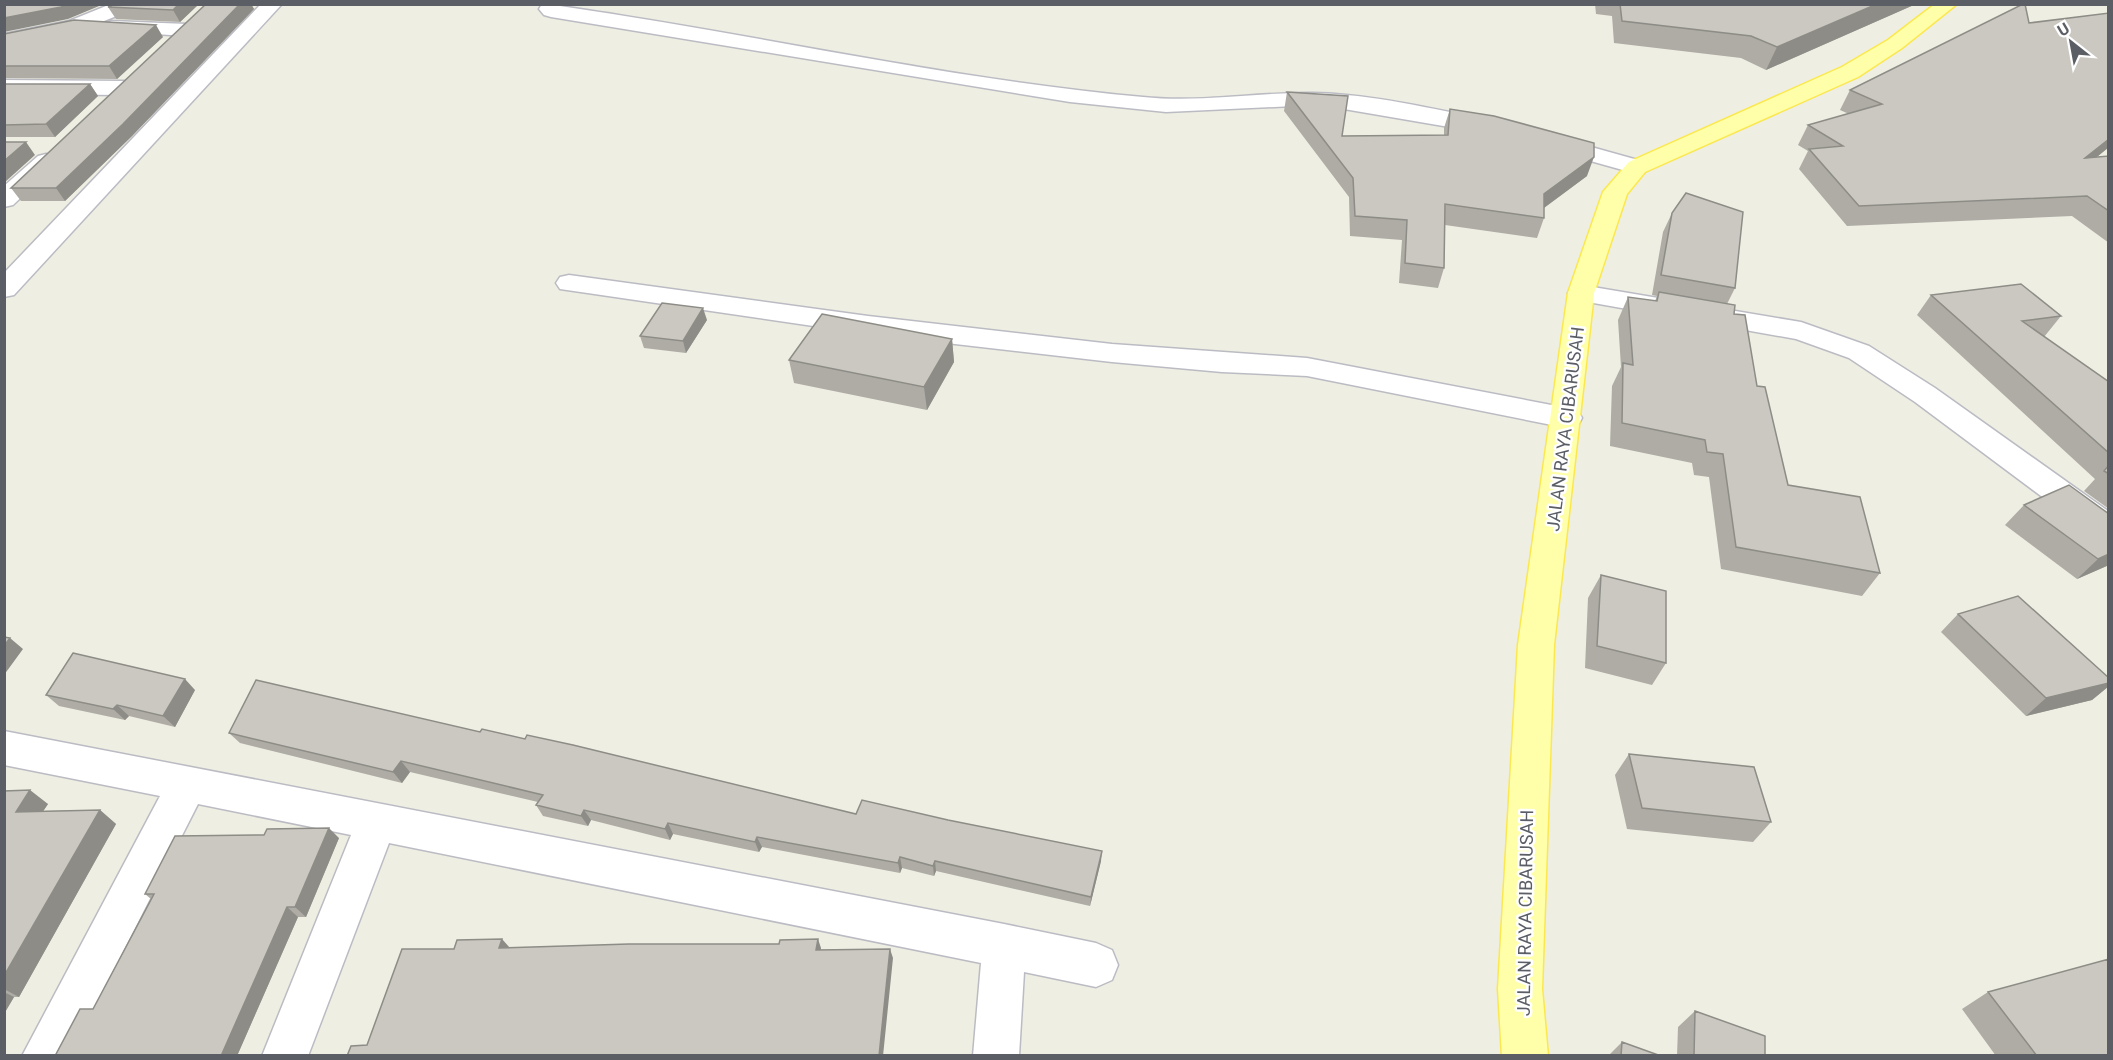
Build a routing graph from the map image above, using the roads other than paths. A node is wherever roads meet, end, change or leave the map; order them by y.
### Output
1 (130, 4) edge
2 (273, 4) edge
3 (552, 4) edge
4 (651, 4) edge
5 (1948, 4) edge
6 (637, 22) junction
7 (74, 26) junction
8 (4, 40) edge
9 (163, 52) edge
10 (4, 87) edge
11 (101, 110) edge
12 (1514, 133) edge
13 (1536, 139) edge
14 (27, 146) edge
15 (1637, 167) junction
16 (4, 200) edge
17 (569, 282) dead end
18 (4, 289) edge
19 (1581, 293) junction
20 (1567, 418) junction
21 (2109, 528) edge
22 (5, 749) edge
23 (188, 783) junction
24 (377, 821) junction
25 (1004, 945) junction
26 (1096, 966) dead end
27 (45, 1056) edge
28 (285, 1056) edge
29 (996, 1056) edge
30 (1525, 1056) edge

1 - 7 street
2 - 18 street
3 - 6 street
4 - 6 street
5 - 15 main road, JALAN RAYA CIBARUSAH
6 - 12 street
7 - 8 street
7 - 9 street
10 - 11 street
13 - 15 street
14 - 16 street
15 - 19 main road, JALAN RAYA CIBARUSAH
17 - 20 street
19 - 20 main road, JALAN RAYA CIBARUSAH
19 - 21 street
20 - 30 main road, JALAN RAYA CIBARUSAH
22 - 23 street
23 - 24 street
23 - 27 street
24 - 25 street
24 - 28 street
25 - 26 street
25 - 29 street

